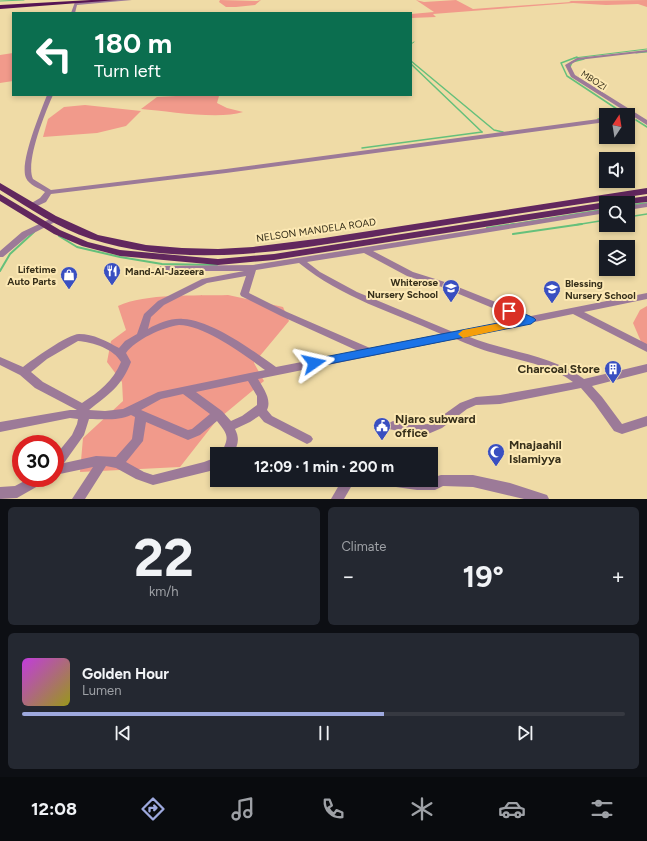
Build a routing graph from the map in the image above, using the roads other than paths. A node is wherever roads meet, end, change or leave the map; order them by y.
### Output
1 (37, 0) edge
2 (54, 0) edge
3 (100, 0) edge
4 (116, 0) edge
5 (130, 0) edge
6 (49, 2) edge
7 (76, 3) junction
8 (0, 4) edge
9 (73, 12) edge
10 (647, 51) edge
11 (50, 96) edge
12 (623, 108) edge
13 (647, 114) edge
14 (635, 116) joint
15 (599, 121) edge
16 (647, 123) edge
17 (0, 186) edge
18 (647, 191) edge
19 (49, 192) junction
20 (0, 197) edge
21 (647, 199) edge
22 (635, 201) edge
23 (647, 205) edge
24 (33, 206) junction
25 (599, 206) edge
26 (635, 207) edge
27 (599, 212) edge
28 (55, 220) junction
29 (43, 224) junction
30 (367, 251) junction
31 (0, 255) edge
32 (301, 261) junction
33 (161, 268) dead end
34 (252, 270) junction
35 (647, 296) edge
36 (574, 311) junction
37 (531, 320) junction
38 (141, 336) junction
39 (455, 336) junction
40 (647, 348) edge
41 (369, 352) junction
42 (121, 353) junction
43 (0, 361) edge
44 (647, 368) edge
45 (274, 371) junction
46 (24, 372) junction
47 (251, 376) junction
48 (584, 384) junction
49 (185, 390) junction
50 (261, 410) junction
51 (84, 411) junction
52 (136, 413) junction
53 (218, 414) junction
54 (647, 421) edge
55 (0, 426) edge
56 (392, 426) dead end
57 (229, 427) junction
58 (307, 439) dead end
59 (231, 447) edge
60 (64, 455) edge
61 (103, 461) junction
62 (118, 463) junction
63 (210, 465) edge
64 (64, 468) edge
65 (438, 482) edge
66 (25, 487) edge
67 (345, 487) edge
68 (0, 492) edge
69 (78, 499) edge
70 (337, 499) edge
71 (543, 499) edge

1 - 8 highway
2 - 6 highway
3 - 6 highway
4 - 7 highway
5 - 7 street
6 - 8 highway
7 - 8 highway
7 - 9 street
10 - 12 street, MBOZI
11 - 19 street
13 - 14 street
14 - 16 street, MBOZI
15 - 19 street
17 - 24 main road, NELSON MANDELA ROAD
18 - 28 main road, NELSON MANDELA ROAD
19 - 24 street
20 - 29 main road, NELSON MANDELA ROAD
21 - 22 main road
23 - 26 street
24 - 28 main road, NELSON MANDELA ROAD
25 - 29 main road, NELSON MANDELA ROAD
27 - 30 street
28 - 29 street
29 - 31 street
30 - 32 street
30 - 37 street
32 - 34 street
32 - 39 street
33 - 34 street
34 - 38 street
34 - 41 street
35 - 36 street
36 - 37 street
36 - 40 street
37 - 39 street
38 - 42 street
38 - 45 street
39 - 41 street
39 - 48 street
41 - 45 street
42 - 46 street
42 - 51 street
43 - 46 street
44 - 48 street
45 - 47 street
46 - 51 street
47 - 49 street
47 - 50 street
48 - 54 street
48 - 56 street
49 - 52 street
49 - 53 street
50 - 57 street
50 - 58 street
51 - 52 street
51 - 55 street
51 - 60 street
52 - 53 street
52 - 62 street
53 - 57 street
57 - 59 street
61 - 62 street
61 - 64 street
61 - 69 street
62 - 63 street
65 - 71 street
66 - 68 street
67 - 70 street

